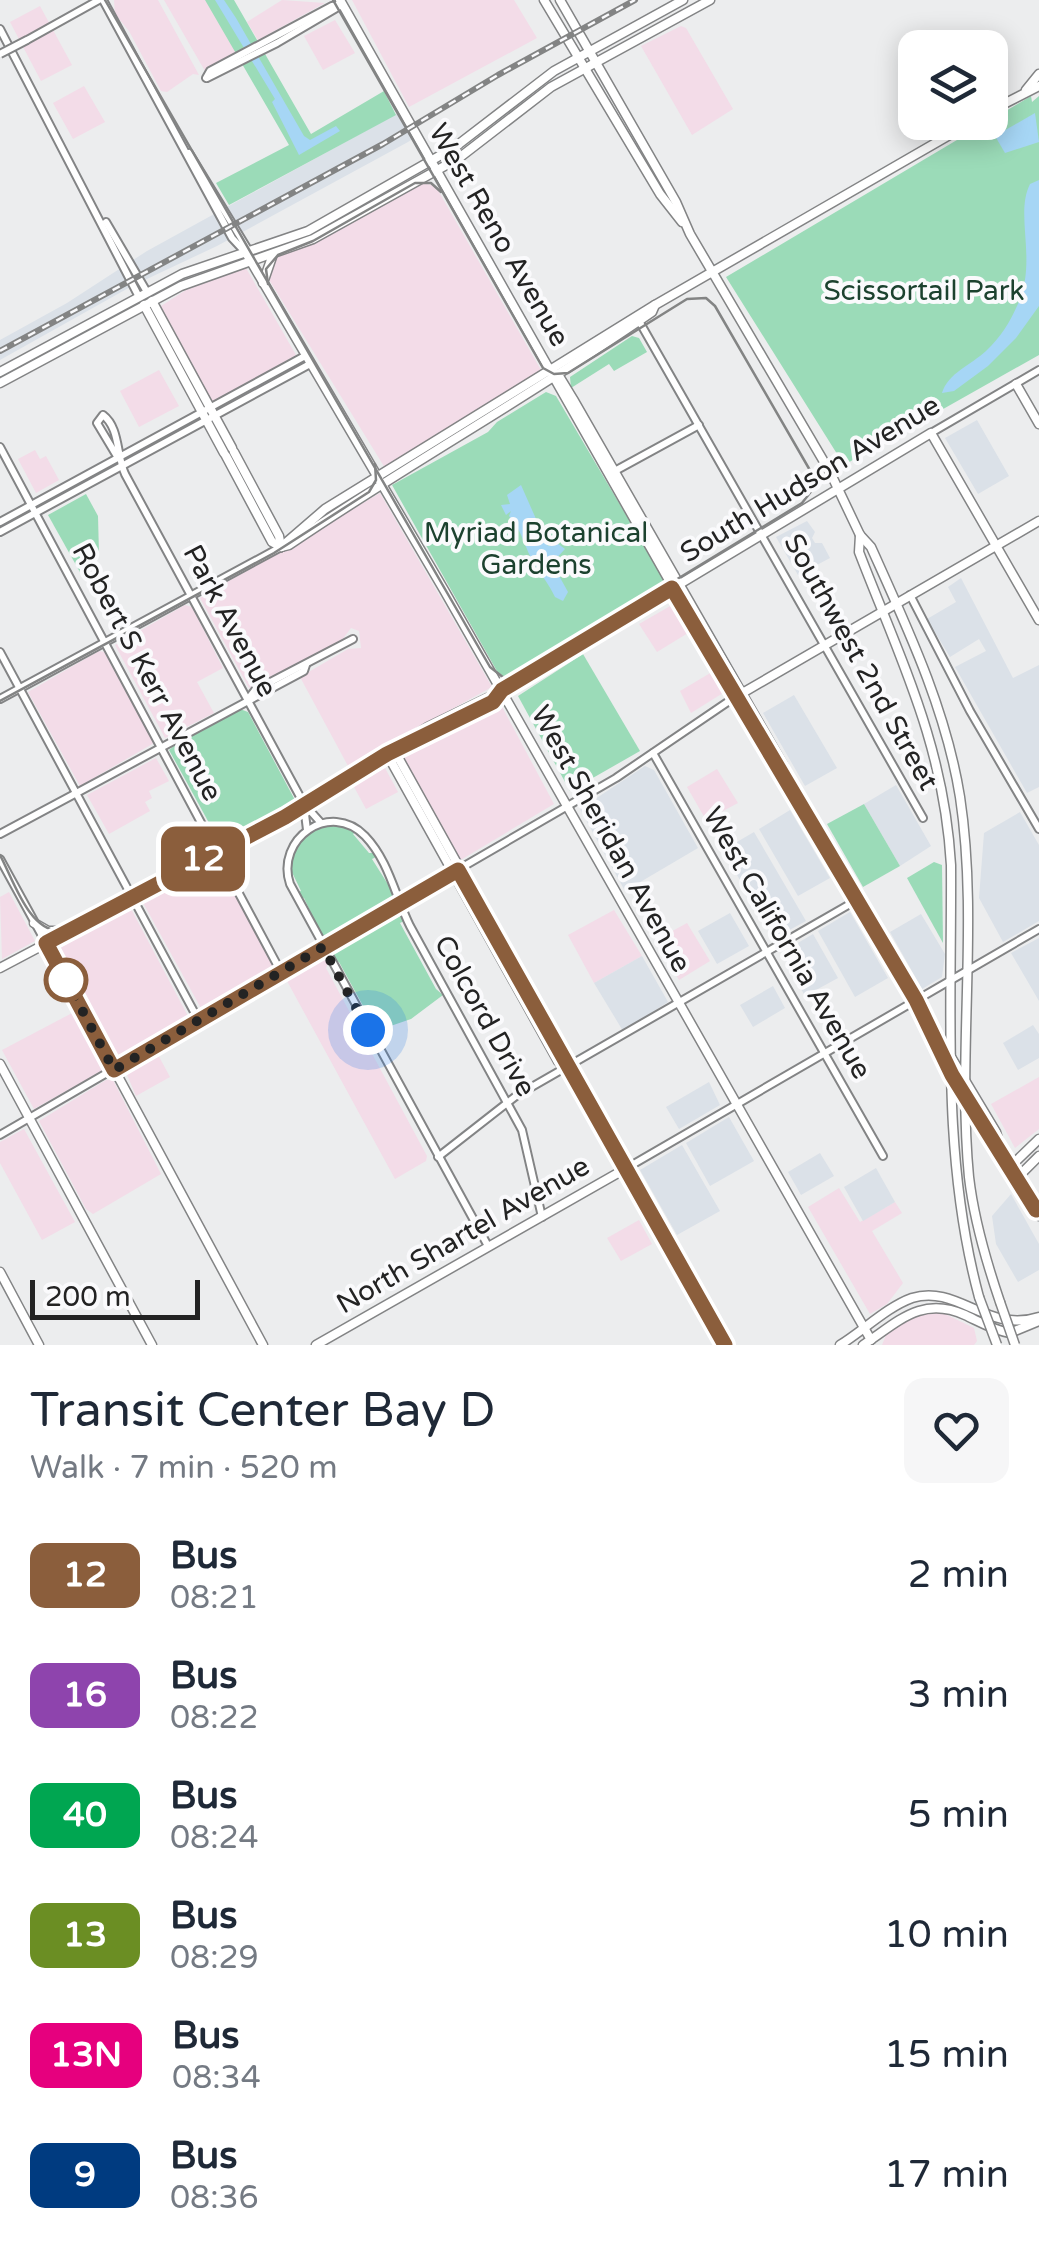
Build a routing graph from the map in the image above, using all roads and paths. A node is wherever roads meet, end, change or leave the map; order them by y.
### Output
1 (101, 0) edge
2 (544, 0) edge
3 (560, 0) edge
4 (682, 0) edge
5 (710, 0) edge
6 (341, 2) edge
7 (687, 12) junction
8 (0, 29) edge
9 (590, 51) junction
10 (0, 54) edge
11 (242, 58) junction
12 (578, 58) junction
13 (596, 62) junction
14 (584, 68) junction
15 (1039, 74) edge
16 (1039, 86) edge
17 (1026, 90) junction
18 (1008, 100) edge
19 (941, 140) edge
20 (431, 166) junction
21 (685, 225) junction
22 (272, 254) junction
23 (248, 257) junction
24 (714, 272) junction
25 (263, 283) junction
26 (146, 299) junction
27 (652, 306) junction
28 (639, 321) junction
29 (42, 349) junction
30 (42, 360) junction
31 (308, 360) junction
32 (1039, 370) edge
33 (0, 372) edge
34 (554, 376) junction
35 (0, 383) edge
36 (1016, 384) junction
37 (208, 414) junction
38 (1039, 424) edge
39 (699, 425) junction
40 (931, 433) junction
41 (0, 447) edge
42 (120, 462) junction
43 (610, 472) junction
44 (381, 481) junction
45 (839, 488) junction
46 (250, 491) junction
47 (33, 509) junction
48 (325, 510) junction
49 (1039, 521) edge
50 (0, 522) edge
51 (0, 532) edge
52 (762, 534) junction
53 (860, 535) junction
54 (279, 536) junction
55 (996, 546) junction
56 (280, 547) junction
57 (675, 586) junction
58 (192, 596) junction
59 (910, 596) junction
60 (896, 604) junction
61 (883, 611) junction
62 (1039, 620) edge
63 (354, 640) dead end
64 (106, 642) junction
65 (826, 644) junction
66 (0, 652) edge
67 (19, 688) junction
68 (502, 690) junction
69 (738, 695) junction
70 (0, 699) edge
71 (248, 700) junction
72 (161, 746) junction
73 (390, 752) junction
74 (653, 753) junction
75 (76, 793) junction
76 (304, 804) junction
77 (565, 806) junction
78 (923, 818) dead end
79 (321, 823) junction
80 (1039, 829) edge
81 (307, 830) junction
82 (0, 834) edge
83 (218, 851) junction
84 (0, 859) edge
85 (454, 871) junction
86 (132, 896) junction
87 (857, 900) junction
88 (400, 902) junction
89 (34, 922) junction
90 (72, 929) junction
91 (1039, 929) edge
92 (46, 943) junction
93 (323, 947) junction
94 (767, 952) junction
95 (0, 968) edge
96 (966, 971) junction
97 (280, 972) junction
98 (952, 979) junction
99 (916, 1000) junction
100 (678, 1004) junction
101 (199, 1021) junction
102 (825, 1054) junction
103 (952, 1056) junction
104 (0, 1064) edge
105 (566, 1068) junction
106 (114, 1070) junction
107 (952, 1075) junction
108 (967, 1080) junction
109 (967, 1100) junction
110 (507, 1102) junction
111 (736, 1105) junction
112 (29, 1118) junction
113 (0, 1135) edge
114 (1039, 1139) edge
115 (1001, 1149) junction
116 (883, 1156) dead end
117 (1039, 1156) edge
118 (438, 1157) junction
119 (1011, 1166) junction
120 (625, 1169) junction
121 (1018, 1178) junction
122 (542, 1216) junction
123 (1039, 1216) edge
124 (488, 1246) junction
125 (0, 1272) edge
126 (1039, 1319) edge
127 (864, 1330) junction
128 (869, 1343) edge
129 (39, 1345) edge
130 (152, 1345) edge
131 (263, 1345) edge
132 (316, 1345) edge
133 (725, 1345) edge
134 (840, 1345) edge
135 (997, 1345) edge
136 (1016, 1345) edge

1 - 10 street, bridge
1 - 23 street
2 - 12 main road
3 - 9 main road
4 - 7 street
4 - 9 main road
5 - 7 main road
6 - 11 street
6 - 20 main road, West Reno Avenue
7 - 13 main road
8 - 26 street
9 - 12 main road
9 - 13 main road
11 - 11 street
12 - 14 main road
12 - 20 main road
13 - 14 main road
13 - 21 main road
14 - 20 main road
14 - 21 main road
15 - 17 main road
16 - 17 main road
17 - 18 main road
19 - 24 main road
20 - 22 main road
20 - 23 main road
20 - 34 main road, West Reno Avenue
21 - 24 main road
22 - 23 main road
22 - 25 main road
23 - 25 main road, West Sheridan Avenue
23 - 26 main road
24 - 27 main road
24 - 45 main road
25 - 31 main road, West Sheridan Avenue
26 - 29 main road
26 - 30 main road
26 - 37 main road
27 - 28 main road
27 - 34 main road
28 - 34 main road
28 - 39 street, Southwest 2nd Street
29 - 30 main road
29 - 33 main road
30 - 35 main road
31 - 37 street
31 - 44 main road, West Sheridan Avenue
32 - 36 street, South Hudson Avenue
34 - 43 main road, West Reno Avenue
34 - 44 main road
36 - 38 main road
36 - 40 street, South Hudson Avenue
37 - 42 street
37 - 46 main road
39 - 43 street
39 - 52 street, Southwest 2nd Street
40 - 45 main road, South Hudson Avenue
40 - 55 main road
41 - 47 street, Robert S Kerr Avenue
42 - 42 street, Park Avenue
42 - 47 street
42 - 58 street, Park Avenue
43 - 57 main road, West Reno Avenue
44 - 48 main road
44 - 56 main road
44 - 68 main road, West Sheridan Avenue
45 - 52 main road, South Hudson Avenue
45 - 53 main road
46 - 54 main road
46 - 56 main road
47 - 50 street
47 - 51 street
47 - 64 street, Robert S Kerr Avenue
48 - 54 main road
48 - 56 main road
49 - 55 main road
52 - 57 main road, South Hudson Avenue
52 - 65 street, Southwest 2nd Street
53 - 60 main road
53 - 61 main road
54 - 56 main road
55 - 59 main road
55 - 62 main road
56 - 58 street
57 - 68 main road, South Hudson Avenue
57 - 69 main road, West Reno Avenue
58 - 64 street
58 - 71 street, Park Avenue
59 - 60 main road
59 - 80 street
60 - 61 main road
60 - 96 main road
61 - 65 main road
61 - 98 main road
63 - 71 street
64 - 67 street
64 - 72 street, Robert S Kerr Avenue
65 - 69 main road
65 - 78 street, Southwest 2nd Street
66 - 67 street
67 - 70 street
67 - 75 street
68 - 73 main road, South Hudson Avenue
68 - 77 main road, West Sheridan Avenue
69 - 74 street
69 - 87 main road, West Reno Avenue
71 - 72 street
71 - 76 street, Park Avenue
72 - 75 street
72 - 83 street, Robert S Kerr Avenue
73 - 76 main road, South Hudson Avenue
73 - 85 main road
74 - 77 street
74 - 94 street, West California Avenue
75 - 82 street
75 - 86 street
76 - 79 street, Park Avenue
76 - 81 street, Park Avenue
76 - 83 main road, South Hudson Avenue
77 - 85 street
77 - 100 main road, West Sheridan Avenue
79 - 81 street
79 - 88 street, Colcord Drive
81 - 93 street
83 - 86 main road, South Hudson Avenue
83 - 97 street, Robert S Kerr Avenue
84 - 89 street
85 - 88 street
85 - 105 main road
86 - 90 main road, South Hudson Avenue
86 - 101 street
87 - 94 street
87 - 99 main road, West Reno Avenue
88 - 93 street
88 - 110 street, Colcord Drive
89 - 90 main road
89 - 92 street
90 - 92 main road, South Hudson Avenue
91 - 96 street, North Shartel Avenue
92 - 95 main road, South Hudson Avenue
92 - 106 main road
93 - 97 street
93 - 118 street
94 - 100 street
94 - 102 street, West California Avenue
96 - 98 street, North Shartel Avenue
96 - 108 main road
97 - 101 street
98 - 99 street, North Shartel Avenue
98 - 103 main road
99 - 102 street, North Shartel Avenue
99 - 103 main road, West Reno Avenue
99 - 107 main road, West Reno Avenue
100 - 105 street
100 - 111 main road, West Sheridan Avenue
101 - 106 street
102 - 111 street, North Shartel Avenue
102 - 116 street, West California Avenue
103 - 107 main road
103 - 108 main road, West Reno Avenue
104 - 112 main road
105 - 110 street
105 - 120 main road
106 - 112 street
106 - 131 main road
107 - 109 main road, West Reno Avenue
107 - 135 main road, bridge
108 - 109 main road
108 - 115 main road, West Reno Avenue
109 - 115 main road, West Reno Avenue
109 - 136 main road, bridge
110 - 118 street
110 - 122 street, Colcord Drive
111 - 120 street, North Shartel Avenue
111 - 127 main road, West Sheridan Avenue
112 - 113 street
112 - 130 main road
114 - 119 main road
115 - 119 main road, West Reno Avenue
117 - 121 main road
118 - 124 street
119 - 121 main road, West Reno Avenue
120 - 122 main road, North Shartel Avenue
120 - 133 main road
121 - 123 main road, West Reno Avenue
122 - 124 main road, North Shartel Avenue
124 - 132 main road, North Shartel Avenue
125 - 129 main road
126 - 127 main road
126 - 128 main road
127 - 128 main road, West Sheridan Avenue
127 - 134 main road

